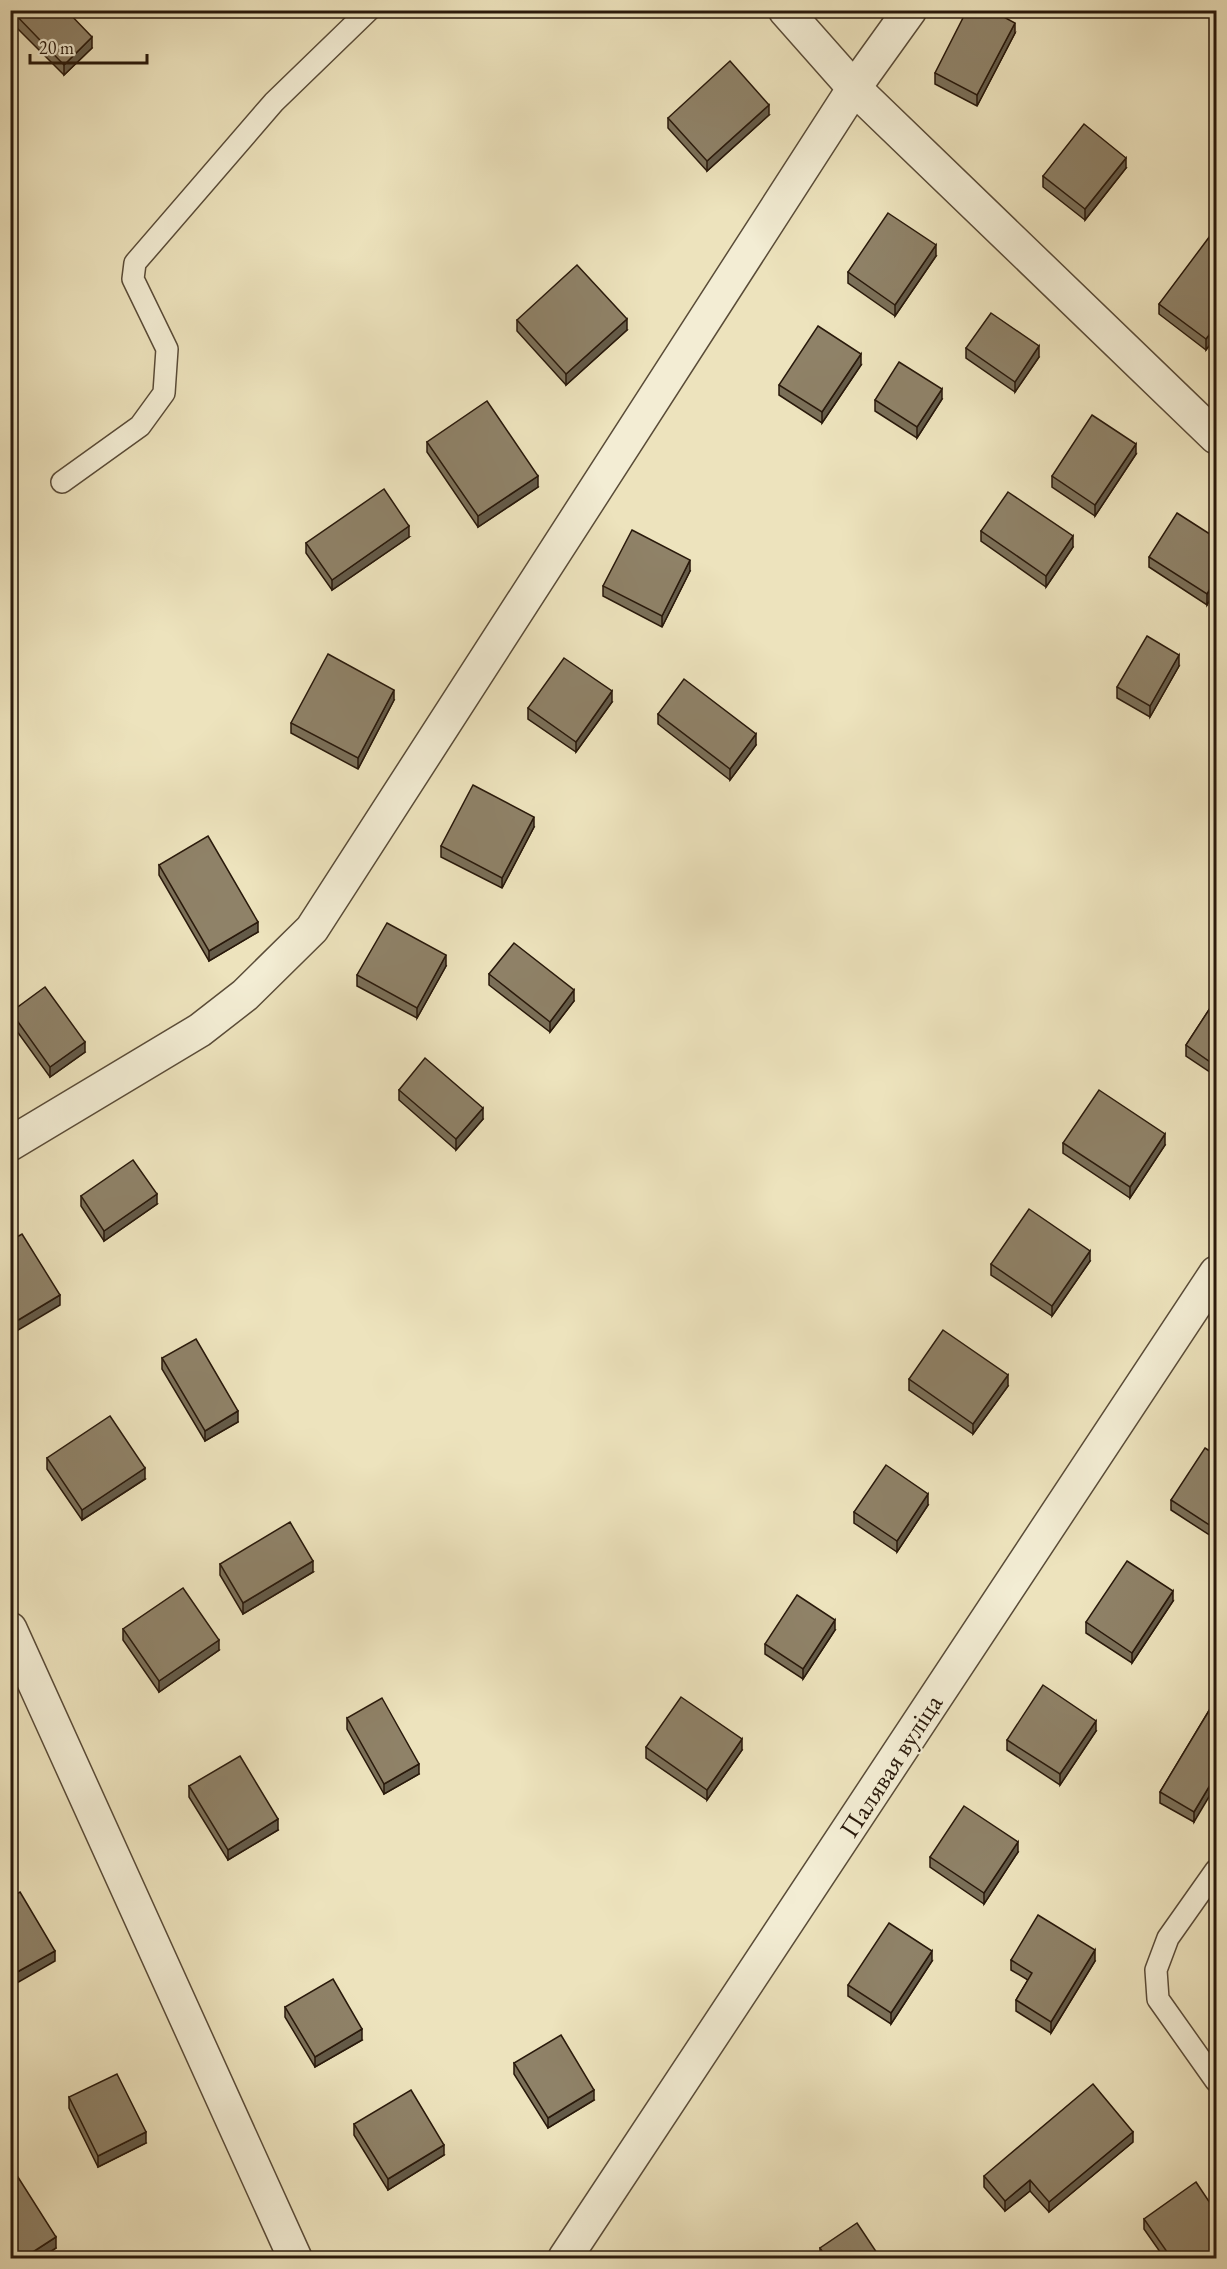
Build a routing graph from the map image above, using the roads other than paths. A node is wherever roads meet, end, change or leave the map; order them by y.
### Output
1 (369, 10) edge
2 (785, 10) edge
3 (910, 10) edge
4 (854, 88) junction
5 (1216, 437) edge
6 (62, 482) dead end
7 (10, 1144) edge
8 (1216, 1273) edge
9 (10, 1629) edge
10 (1216, 1870) edge
11 (1216, 2081) edge
12 (295, 2259) edge
13 (565, 2259) edge

1 - 6 lane
2 - 4 street
3 - 4 street
4 - 5 street
4 - 7 street
8 - 13 street, Палявая вуліца
9 - 12 street
10 - 11 lane

